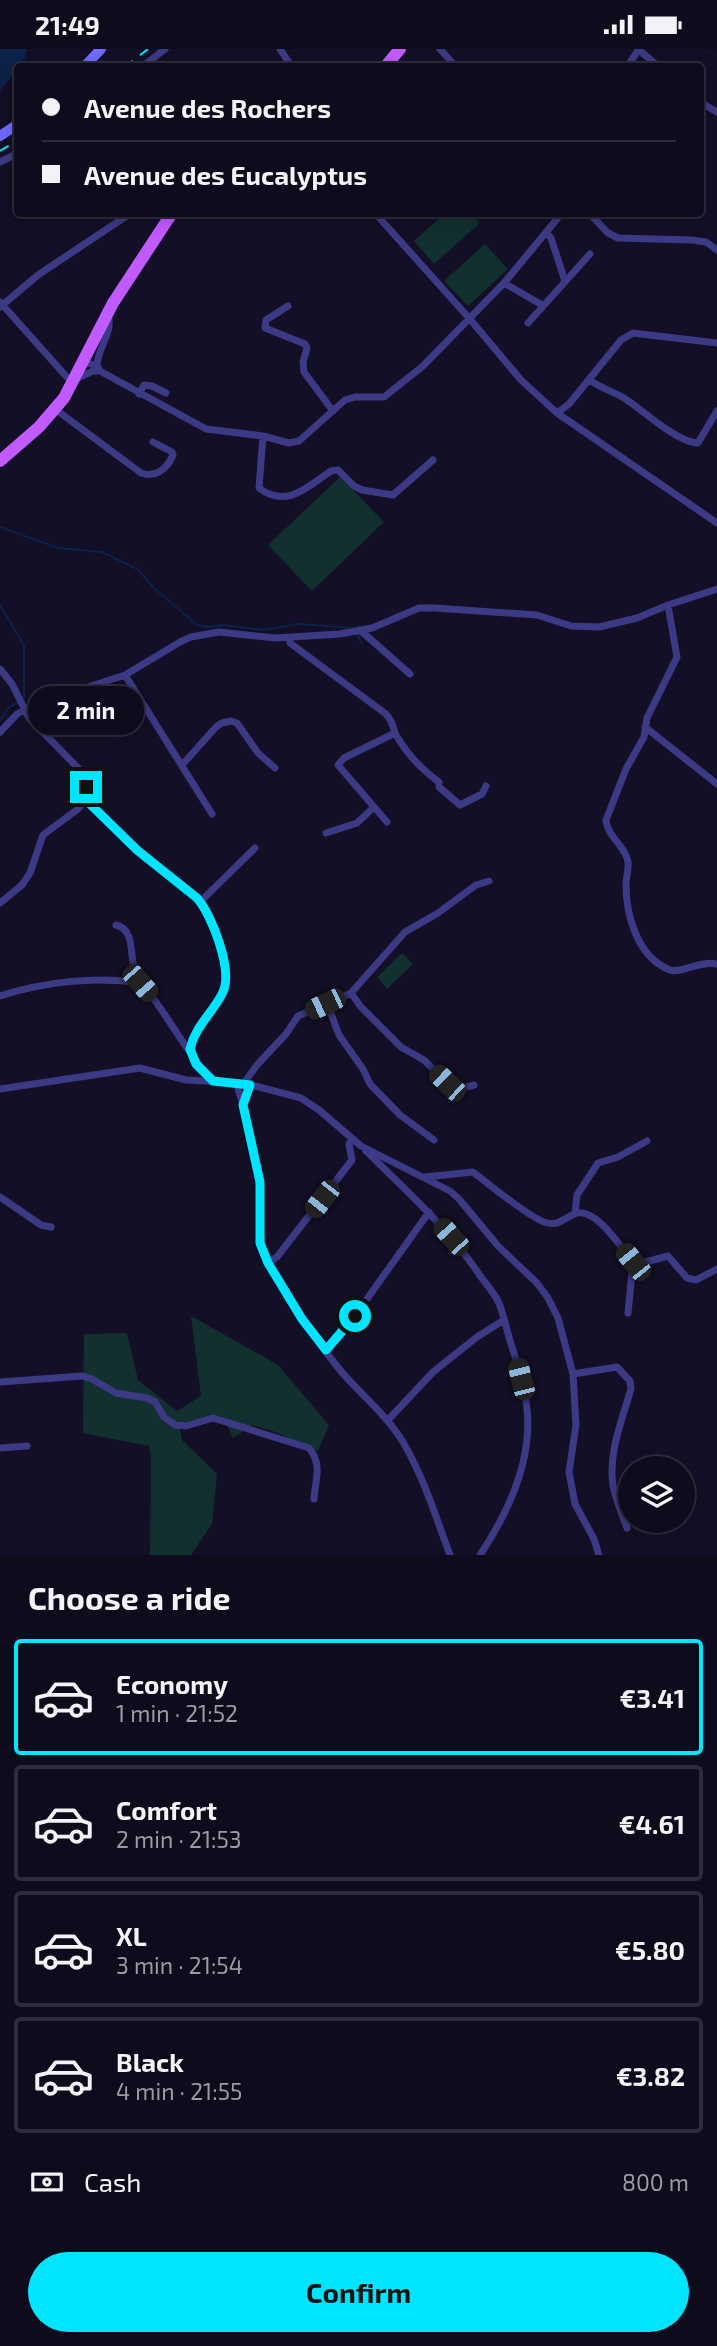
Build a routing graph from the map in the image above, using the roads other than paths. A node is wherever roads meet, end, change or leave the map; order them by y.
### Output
1 (101, 49) edge
2 (165, 49) edge
3 (400, 49) edge
4 (440, 49) edge
5 (639, 49) edge
6 (88, 63) edge
7 (147, 63) edge
8 (388, 63) edge
9 (452, 63) edge
10 (655, 63) edge
11 (125, 217) edge
12 (169, 217) edge
13 (378, 217) edge
14 (559, 217) edge
15 (593, 217) edge
16 (546, 232) junction
17 (717, 250) edge
18 (590, 254) dead end
19 (565, 281) junction
20 (504, 283) junction
21 (1, 305) edge
22 (542, 305) junction
23 (288, 306) dead end
24 (469, 318) junction
25 (528, 323) dead end
26 (717, 343) edge
27 (93, 368) junction
28 (590, 380) junction
29 (74, 381) junction
30 (166, 393) dead end
31 (139, 394) junction
32 (55, 409) junction
33 (333, 411) junction
34 (717, 411) edge
35 (556, 413) junction
36 (263, 436) junction
37 (153, 442) dead end
38 (433, 460) dead end
39 (0, 461) edge
40 (717, 523) edge
41 (717, 589) edge
42 (668, 605) junction
43 (360, 630) junction
44 (289, 638) junction
45 (0, 669) edge
46 (410, 674) dead end
47 (125, 675) junction
48 (21, 704) junction
49 (645, 727) junction
50 (0, 732) edge
51 (395, 733) junction
52 (181, 765) junction
53 (275, 768) dead end
54 (717, 784) edge
55 (486, 786) dead end
56 (86, 800) junction
57 (373, 807) junction
58 (212, 814) dead end
59 (387, 822) dead end
60 (326, 833) dead end
61 (255, 848) dead end
62 (489, 881) dead end
63 (200, 902) junction
64 (0, 903) edge
65 (116, 925) dead end
66 (717, 964) edge
67 (134, 970) junction
68 (127, 981) junction
69 (140, 983) junction
70 (351, 993) junction
71 (0, 996) edge
72 (325, 1004) junction
73 (190, 1049) junction
74 (196, 1064) junction
75 (186, 1080) junction
76 (213, 1081) junction
77 (243, 1083) junction
78 (474, 1085) dead end
79 (0, 1089) edge
80 (243, 1105) junction
81 (353, 1139) junction
82 (434, 1140) dead end
83 (647, 1142) dead end
84 (361, 1146) junction
85 (424, 1177) junction
86 (0, 1196) edge
87 (429, 1212) junction
88 (575, 1213) junction
89 (51, 1227) dead end
90 (633, 1262) junction
91 (268, 1263) junction
92 (717, 1269) edge
93 (628, 1313) dead end
94 (504, 1320) junction
95 (326, 1350) junction
96 (573, 1374) junction
97 (0, 1382) edge
98 (387, 1420) junction
99 (27, 1446) dead end
100 (0, 1448) edge
101 (314, 1499) dead end
102 (618, 1500) edge
103 (450, 1555) edge
104 (480, 1555) edge
105 (599, 1555) edge

1 - 6 main road
2 - 7 street
3 - 8 main road
4 - 9 street
5 - 10 street
11 - 21 street
12 - 27 main road
13 - 24 street
14 - 16 street
15 - 17 street
16 - 19 street
16 - 20 street
18 - 19 street
19 - 22 street
20 - 22 street
20 - 24 street
21 - 29 street
22 - 25 street
23 - 33 street
24 - 33 street
24 - 35 street
26 - 28 street
27 - 29 main road
27 - 31 street
28 - 34 street
28 - 35 street
29 - 32 main road
30 - 31 street
31 - 36 street
32 - 37 street
32 - 39 main road
33 - 36 street
35 - 40 street
36 - 38 street
41 - 42 street
42 - 43 street
42 - 49 street
43 - 44 street
43 - 46 street
44 - 47 street
44 - 51 street
45 - 48 street
47 - 48 street
47 - 52 street
48 - 50 street
48 - 56 street
49 - 54 street
49 - 66 street
51 - 55 street
51 - 57 street
52 - 53 street
52 - 58 street
56 - 63 street
56 - 64 street
57 - 59 street
57 - 60 street
61 - 63 street
62 - 70 street
63 - 73 street
65 - 67 street
67 - 68 street
67 - 69 street
68 - 69 street
68 - 71 street
69 - 73 street
70 - 72 street
70 - 78 street
72 - 77 street
72 - 82 street
73 - 74 street
74 - 75 street
74 - 76 street
75 - 76 street
75 - 79 street
76 - 77 street
77 - 80 street
77 - 80 street
77 - 81 street
80 - 91 street
81 - 84 street
81 - 91 street
83 - 88 street
84 - 85 street
84 - 87 street
85 - 88 street
85 - 96 street
86 - 89 street
87 - 94 street
87 - 95 street
88 - 90 street
90 - 92 street
90 - 93 street
91 - 95 street
94 - 98 street
94 - 104 street
95 - 98 street
96 - 102 street
96 - 105 street
97 - 101 street
98 - 103 street
99 - 100 street

